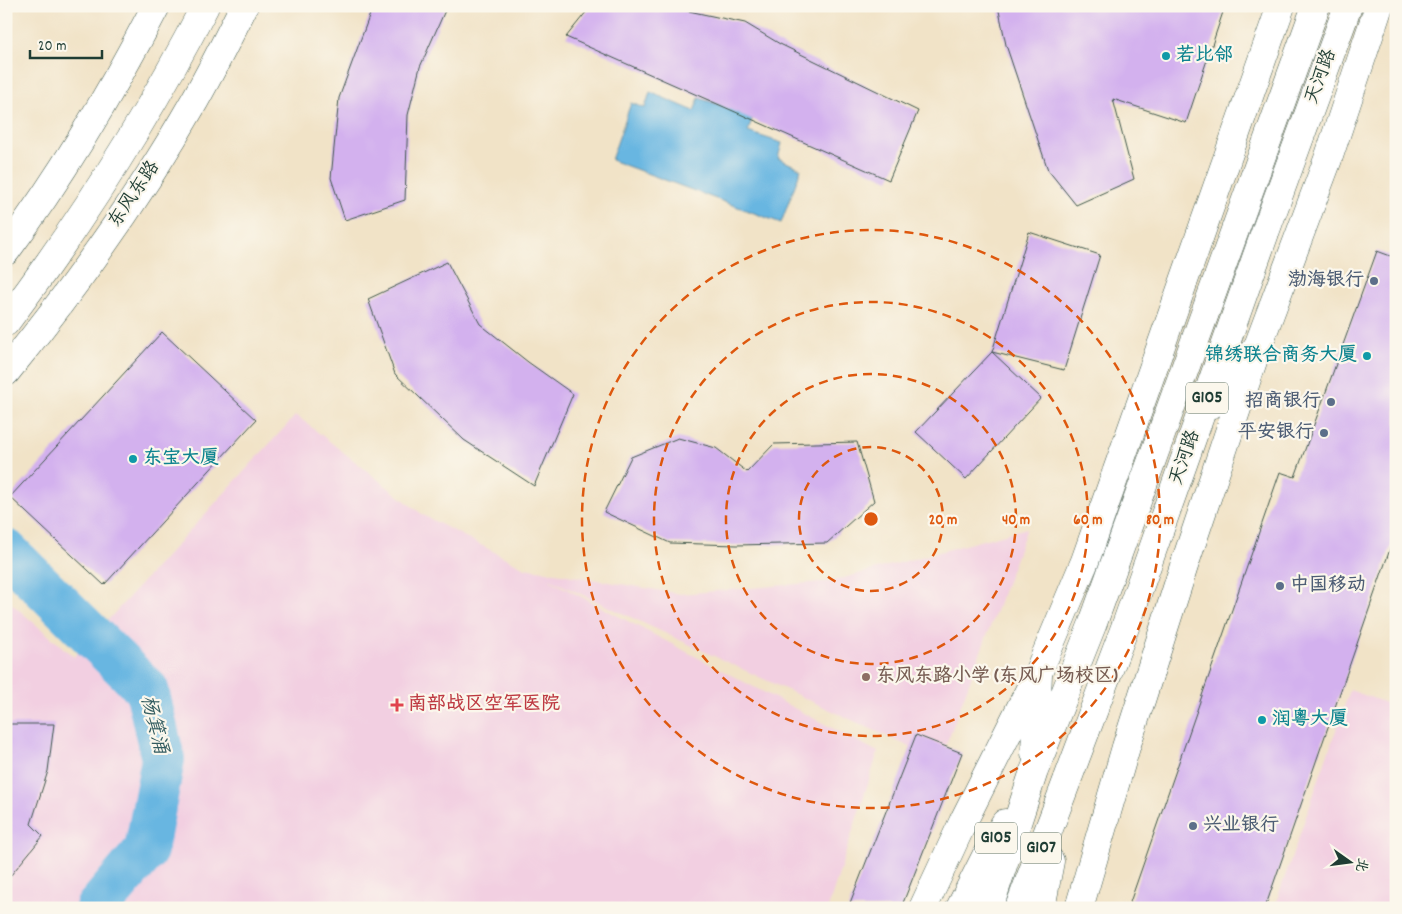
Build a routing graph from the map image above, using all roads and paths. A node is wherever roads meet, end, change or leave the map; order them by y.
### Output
1 (156, 6) edge
2 (205, 6) edge
3 (244, 6) edge
4 (1281, 6) edge
5 (1316, 6) edge
6 (1348, 6) edge
7 (1379, 6) edge
8 (6, 251) edge
9 (6, 322) edge
10 (1258, 346) junction
11 (6, 372) edge
12 (1199, 421) junction
13 (1038, 673) junction
14 (1034, 771) junction
15 (1064, 789) junction
16 (924, 908) edge
17 (960, 908) edge
18 (989, 908) edge
19 (1019, 908) edge
20 (1041, 908) edge
21 (1079, 908) edge

1 - 8 main road
2 - 9 main road
3 - 11 main road, 东风东路
4 - 13 main road
5 - 14 main road, 天河路 / G105
6 - 12 main road, 天河路 / G105
7 - 10 main road
10 - 12 main road
10 - 21 main road
12 - 15 main road, 天河路 / G105
13 - 14 main road
13 - 16 main road
14 - 17 main road, G105
14 - 18 main road, 天河路 / G107
15 - 19 main road, 天河路 / G107
15 - 20 main road, G105

